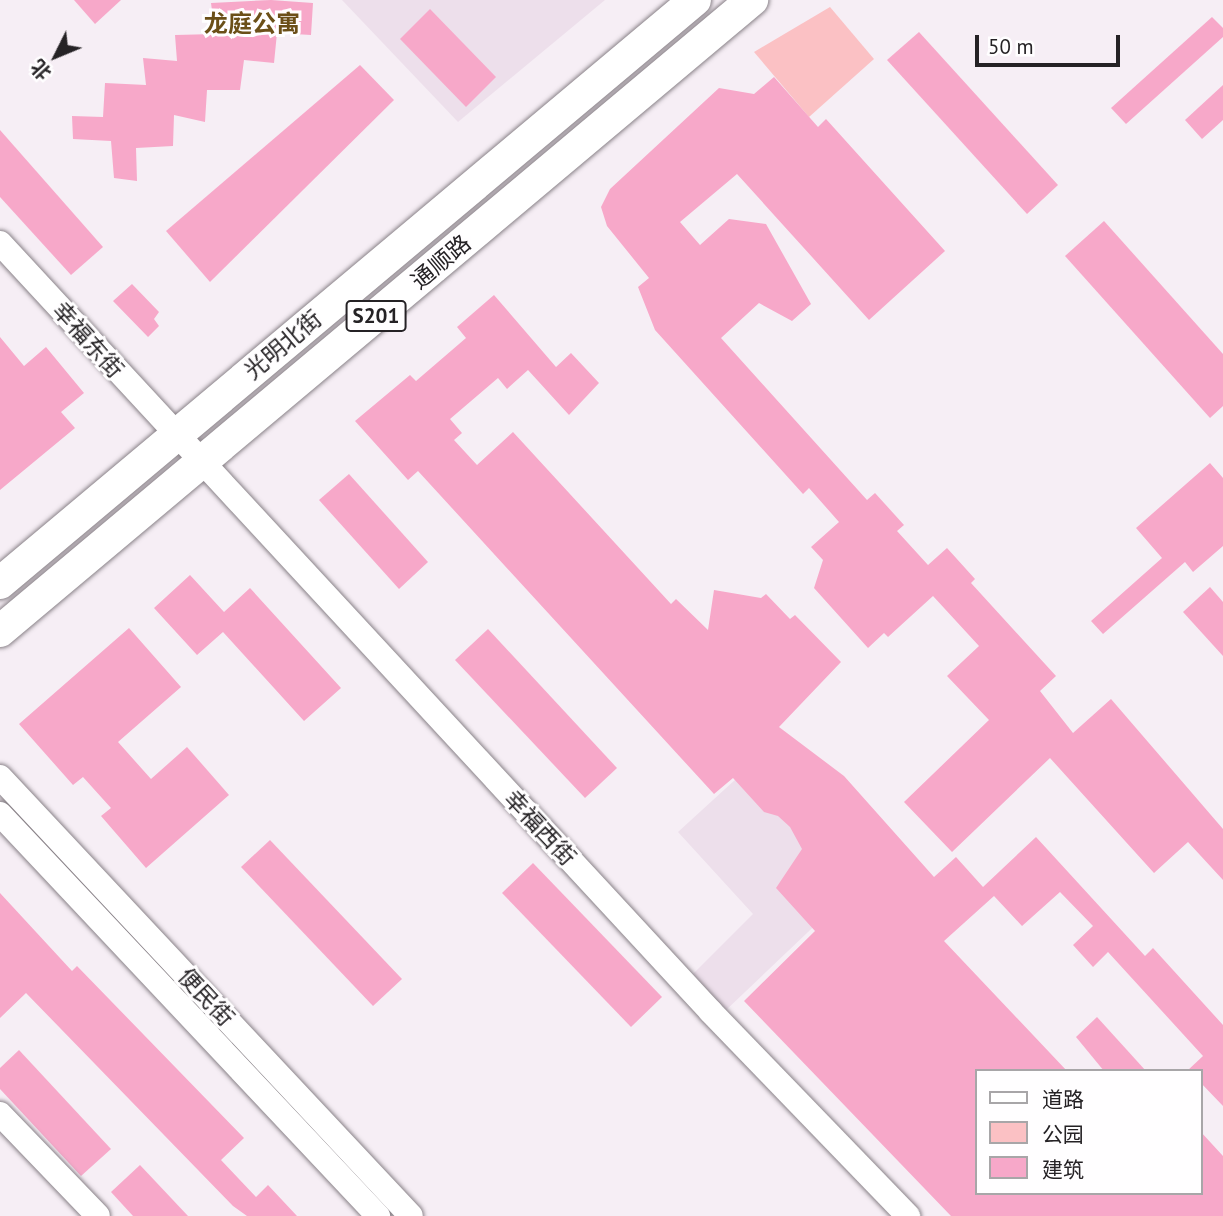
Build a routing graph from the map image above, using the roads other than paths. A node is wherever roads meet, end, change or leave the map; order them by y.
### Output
1 (695, 0) edge
2 (752, 0) edge
3 (0, 243) edge
4 (177, 435) junction
5 (201, 462) junction
6 (0, 583) edge
7 (0, 631) edge
8 (0, 777) edge
9 (0, 814) edge
10 (0, 1114) edge
11 (368, 1213) edge
12 (98, 1216) edge
13 (411, 1216) edge
14 (908, 1216) edge

1 - 4 main road, 光明北街 / S201
2 - 5 main road, 通顺路 / S201
3 - 4 street, 幸福东街
4 - 5 street, 幸福西街
4 - 6 main road, 光明北街 / S201
5 - 7 main road, 通顺路 / S201
5 - 14 street, 幸福西街
8 - 13 street, 便民街
9 - 11 street, 便民街
10 - 12 street

